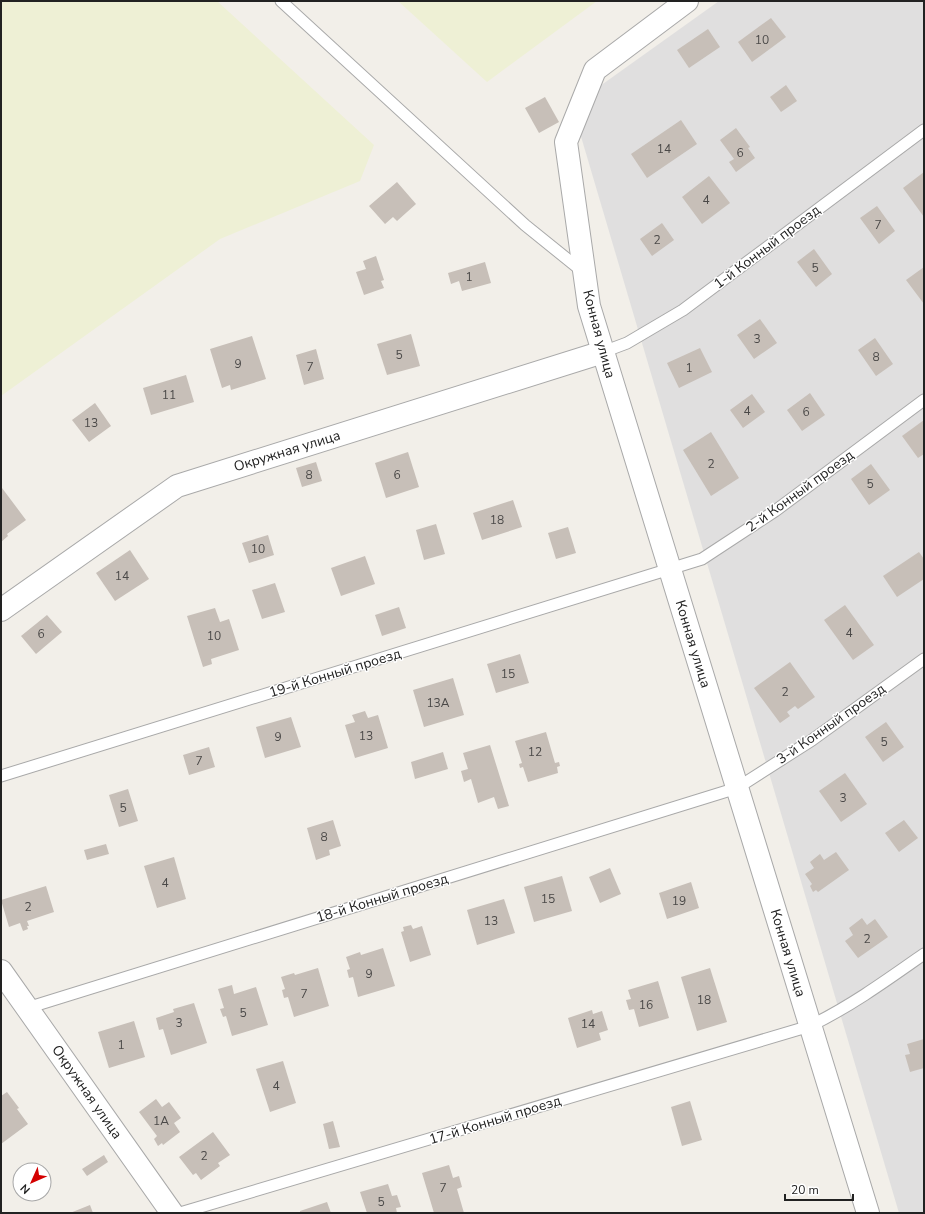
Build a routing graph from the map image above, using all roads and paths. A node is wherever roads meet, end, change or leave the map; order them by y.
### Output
1 (281, 1) edge
2 (687, 1) edge
3 (924, 130) edge
4 (584, 273) junction
5 (603, 352) junction
6 (924, 400) edge
7 (670, 569) junction
8 (1, 610) edge
9 (924, 659) edge
10 (1, 776) edge
11 (737, 788) junction
12 (924, 954) edge
13 (1, 971) edge
14 (28, 1008) junction
15 (810, 1026) junction
16 (172, 1213) edge
17 (180, 1213) edge
18 (868, 1213) edge

1 - 4 lane
2 - 4 street, Конная улица
3 - 5 lane, 1-й Конный проезд
4 - 5 street, Конная улица
5 - 7 street, Конная улица
5 - 8 street, Окружная улица
6 - 7 lane, 2-й Конный проезд
7 - 10 lane, 19-й Конный проезд
7 - 11 street, Конная улица
9 - 11 lane, 3-й Конный проезд
11 - 14 lane, 18-й Конный проезд
11 - 15 street, Конная улица
12 - 15 lane, 17-й Конный проезд
13 - 14 street, Окружная улица
14 - 16 street, Окружная улица
15 - 17 lane, 17-й Конный проезд
15 - 18 street, Конная улица

